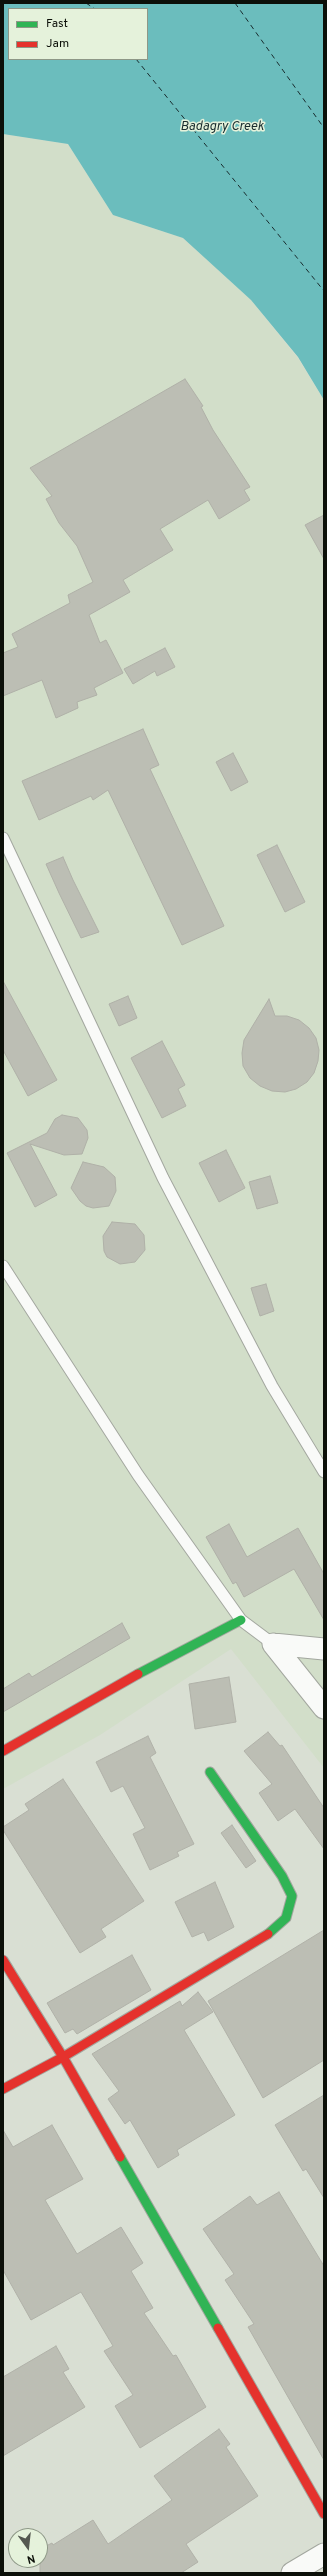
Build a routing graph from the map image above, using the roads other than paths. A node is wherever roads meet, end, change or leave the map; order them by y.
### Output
1 (3, 838) edge
2 (3, 1266) edge
3 (324, 1472) edge
4 (241, 1620) junction
5 (273, 1644) junction
6 (324, 1649) edge
7 (324, 1708) edge
8 (3, 1751) edge
9 (210, 1772) dead end
10 (3, 1960) edge
11 (63, 2057) junction
12 (3, 2089) edge
13 (324, 2514) edge
14 (324, 2554) edge
15 (292, 2573) edge

1 - 3 lane
2 - 4 lane
4 - 5 lane
4 - 8 street
5 - 6 street
5 - 7 street
9 - 11 street
10 - 11 street
11 - 12 street
11 - 13 street
14 - 15 street

